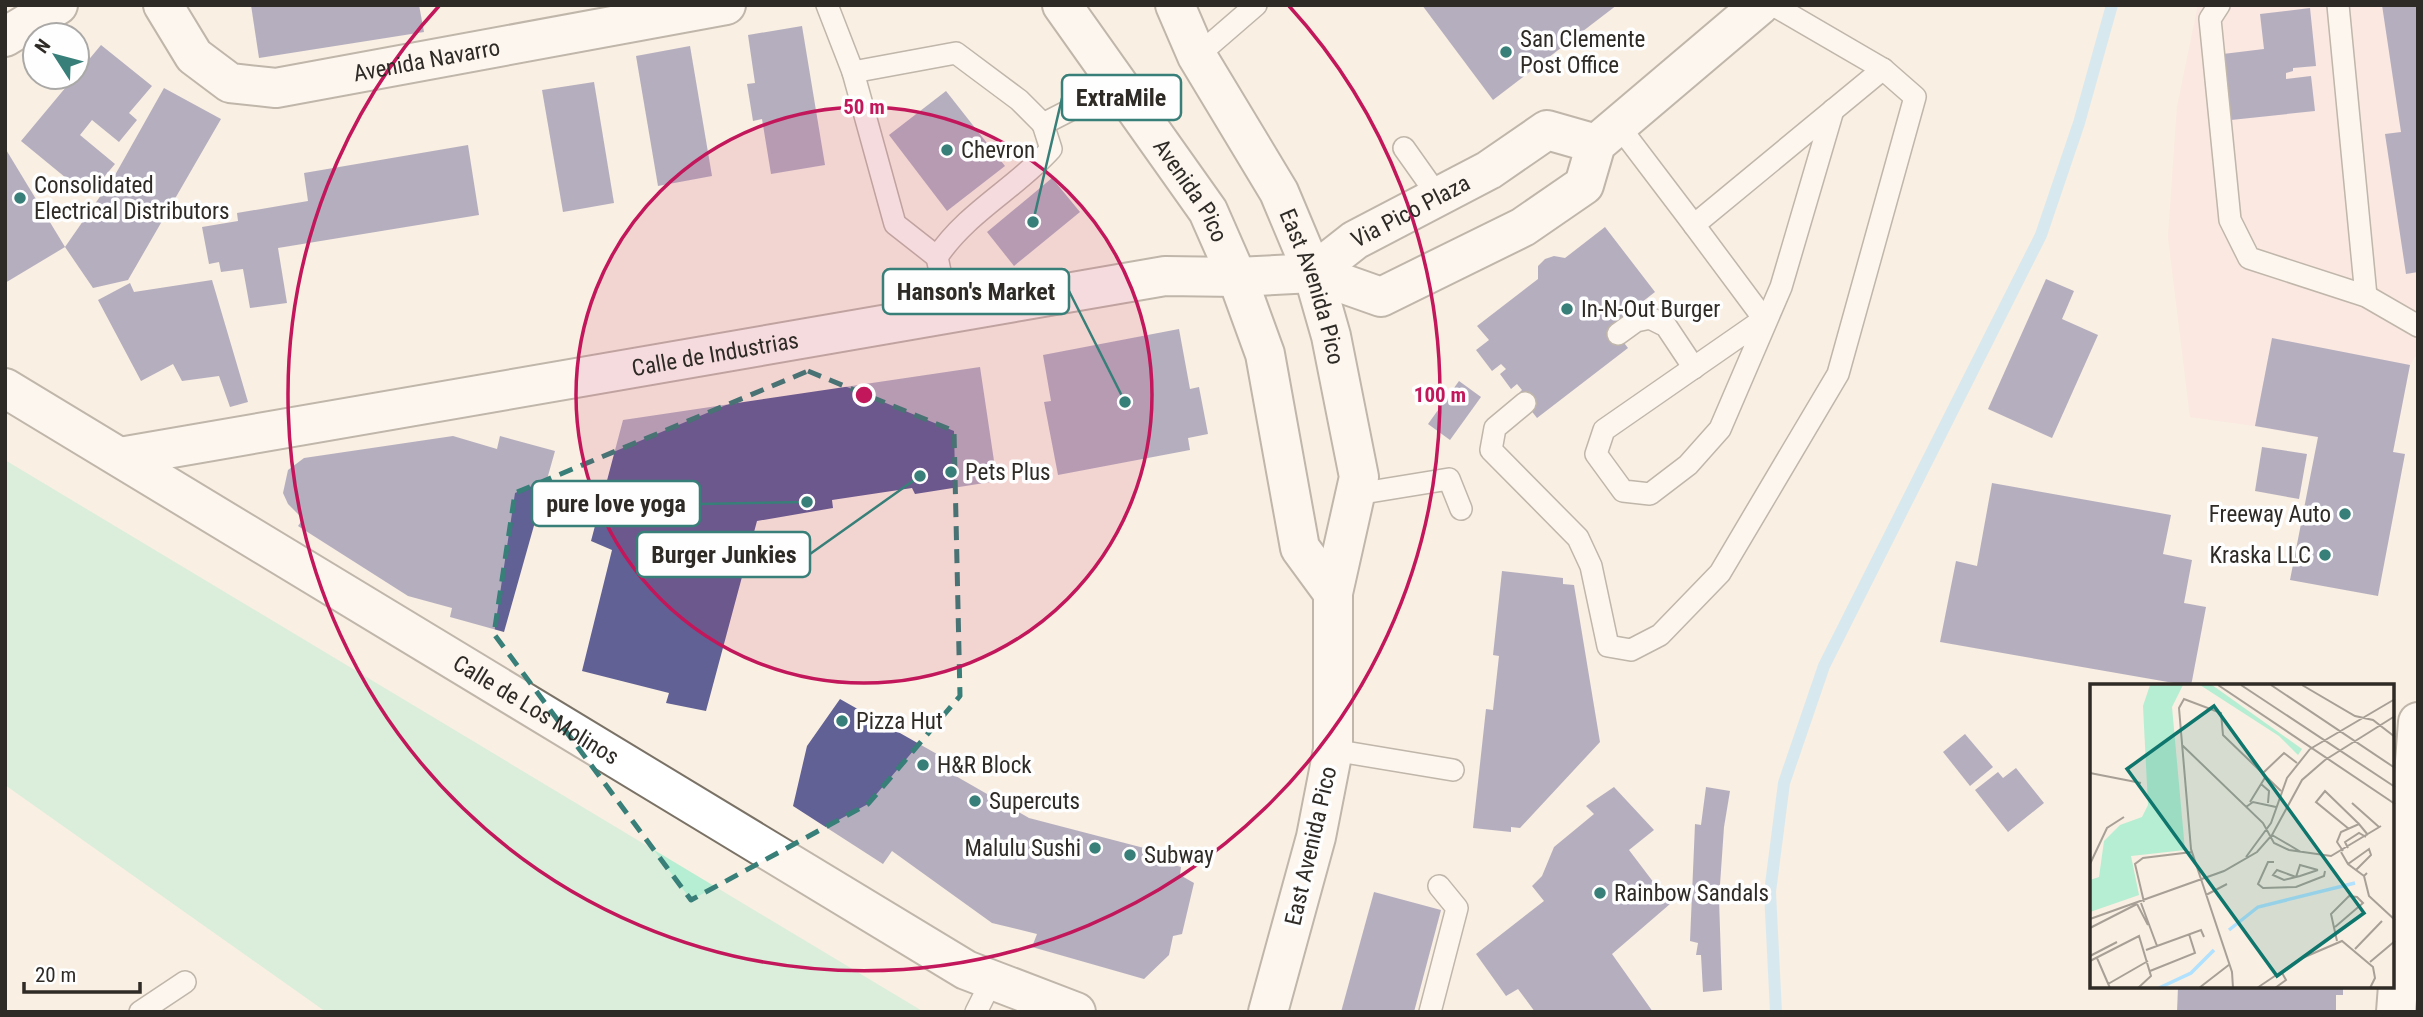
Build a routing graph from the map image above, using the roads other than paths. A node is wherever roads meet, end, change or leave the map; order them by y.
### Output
1 (58, 5) edge
2 (163, 5) edge
3 (726, 5) edge
4 (828, 5) edge
5 (1062, 5) edge
6 (1175, 5) edge
7 (1256, 5) edge
8 (1760, 5) edge
9 (1773, 5) edge
10 (2219, 5) edge
11 (2338, 5) edge
12 (5, 37) edge
13 (1197, 57) junction
14 (1882, 69) junction
15 (853, 72) junction
16 (1119, 85) junction
17 (1833, 110) junction
18 (1043, 124) junction
19 (1607, 135) junction
20 (1404, 148) dead end
21 (1438, 196) junction
22 (1694, 225) junction
23 (937, 257) junction
24 (1313, 273) junction
25 (1237, 277) junction
26 (2366, 296) junction
27 (949, 315) junction
28 (1765, 319) junction
29 (2418, 326) edge
30 (1618, 334) dead end
31 (1694, 368) junction
32 (5, 388) edge
33 (1525, 403) dead end
34 (120, 457) junction
35 (1357, 494) junction
36 (1461, 509) dead end
37 (1334, 593) junction
38 (2418, 722) edge
39 (1333, 750) junction
40 (1453, 769) dead end
41 (1439, 886) dead end
42 (2408, 961) edge
43 (185, 982) dead end
44 (984, 996) edge
45 (139, 1012) edge
46 (1076, 1012) edge
47 (1268, 1012) edge
48 (1430, 1012) edge
49 (2396, 1012) edge

1 - 12 street
2 - 3 street, Avenida Navarro
4 - 15 lane
5 - 16 street, Avenida Pico
6 - 13 street, East Avenida Pico
7 - 13 lane
8 - 19 street
9 - 14 lane
10 - 26 lane
11 - 26 lane
13 - 24 street, East Avenida Pico
14 - 17 lane
14 - 33 lane
15 - 18 lane
15 - 23 lane
16 - 18 lane
16 - 25 street, Avenida Pico
17 - 22 lane
17 - 28 lane
18 - 23 lane
19 - 21 street, Via Pico Plaza
19 - 22 lane
19 - 24 street, Via Pico Plaza
20 - 21 lane
21 - 24 street, Via Pico Plaza
22 - 28 lane
23 - 27 lane
24 - 25 street, Calle de Industrias
24 - 35 street, East Avenida Pico
25 - 27 street, Calle de Industrias
25 - 37 street
26 - 29 lane
27 - 34 street, Calle de Industrias
28 - 31 lane
28 - 31 lane
30 - 31 lane
32 - 34 street, Calle de Los Molinos
34 - 44 street, Calle de Los Molinos
35 - 36 lane
35 - 37 street, East Avenida Pico
37 - 39 street, East Avenida Pico
38 - 42 street
39 - 40 lane
39 - 47 street, East Avenida Pico
41 - 48 lane
42 - 49 street
43 - 45 lane
44 - 46 street, Calle de Los Molinos

